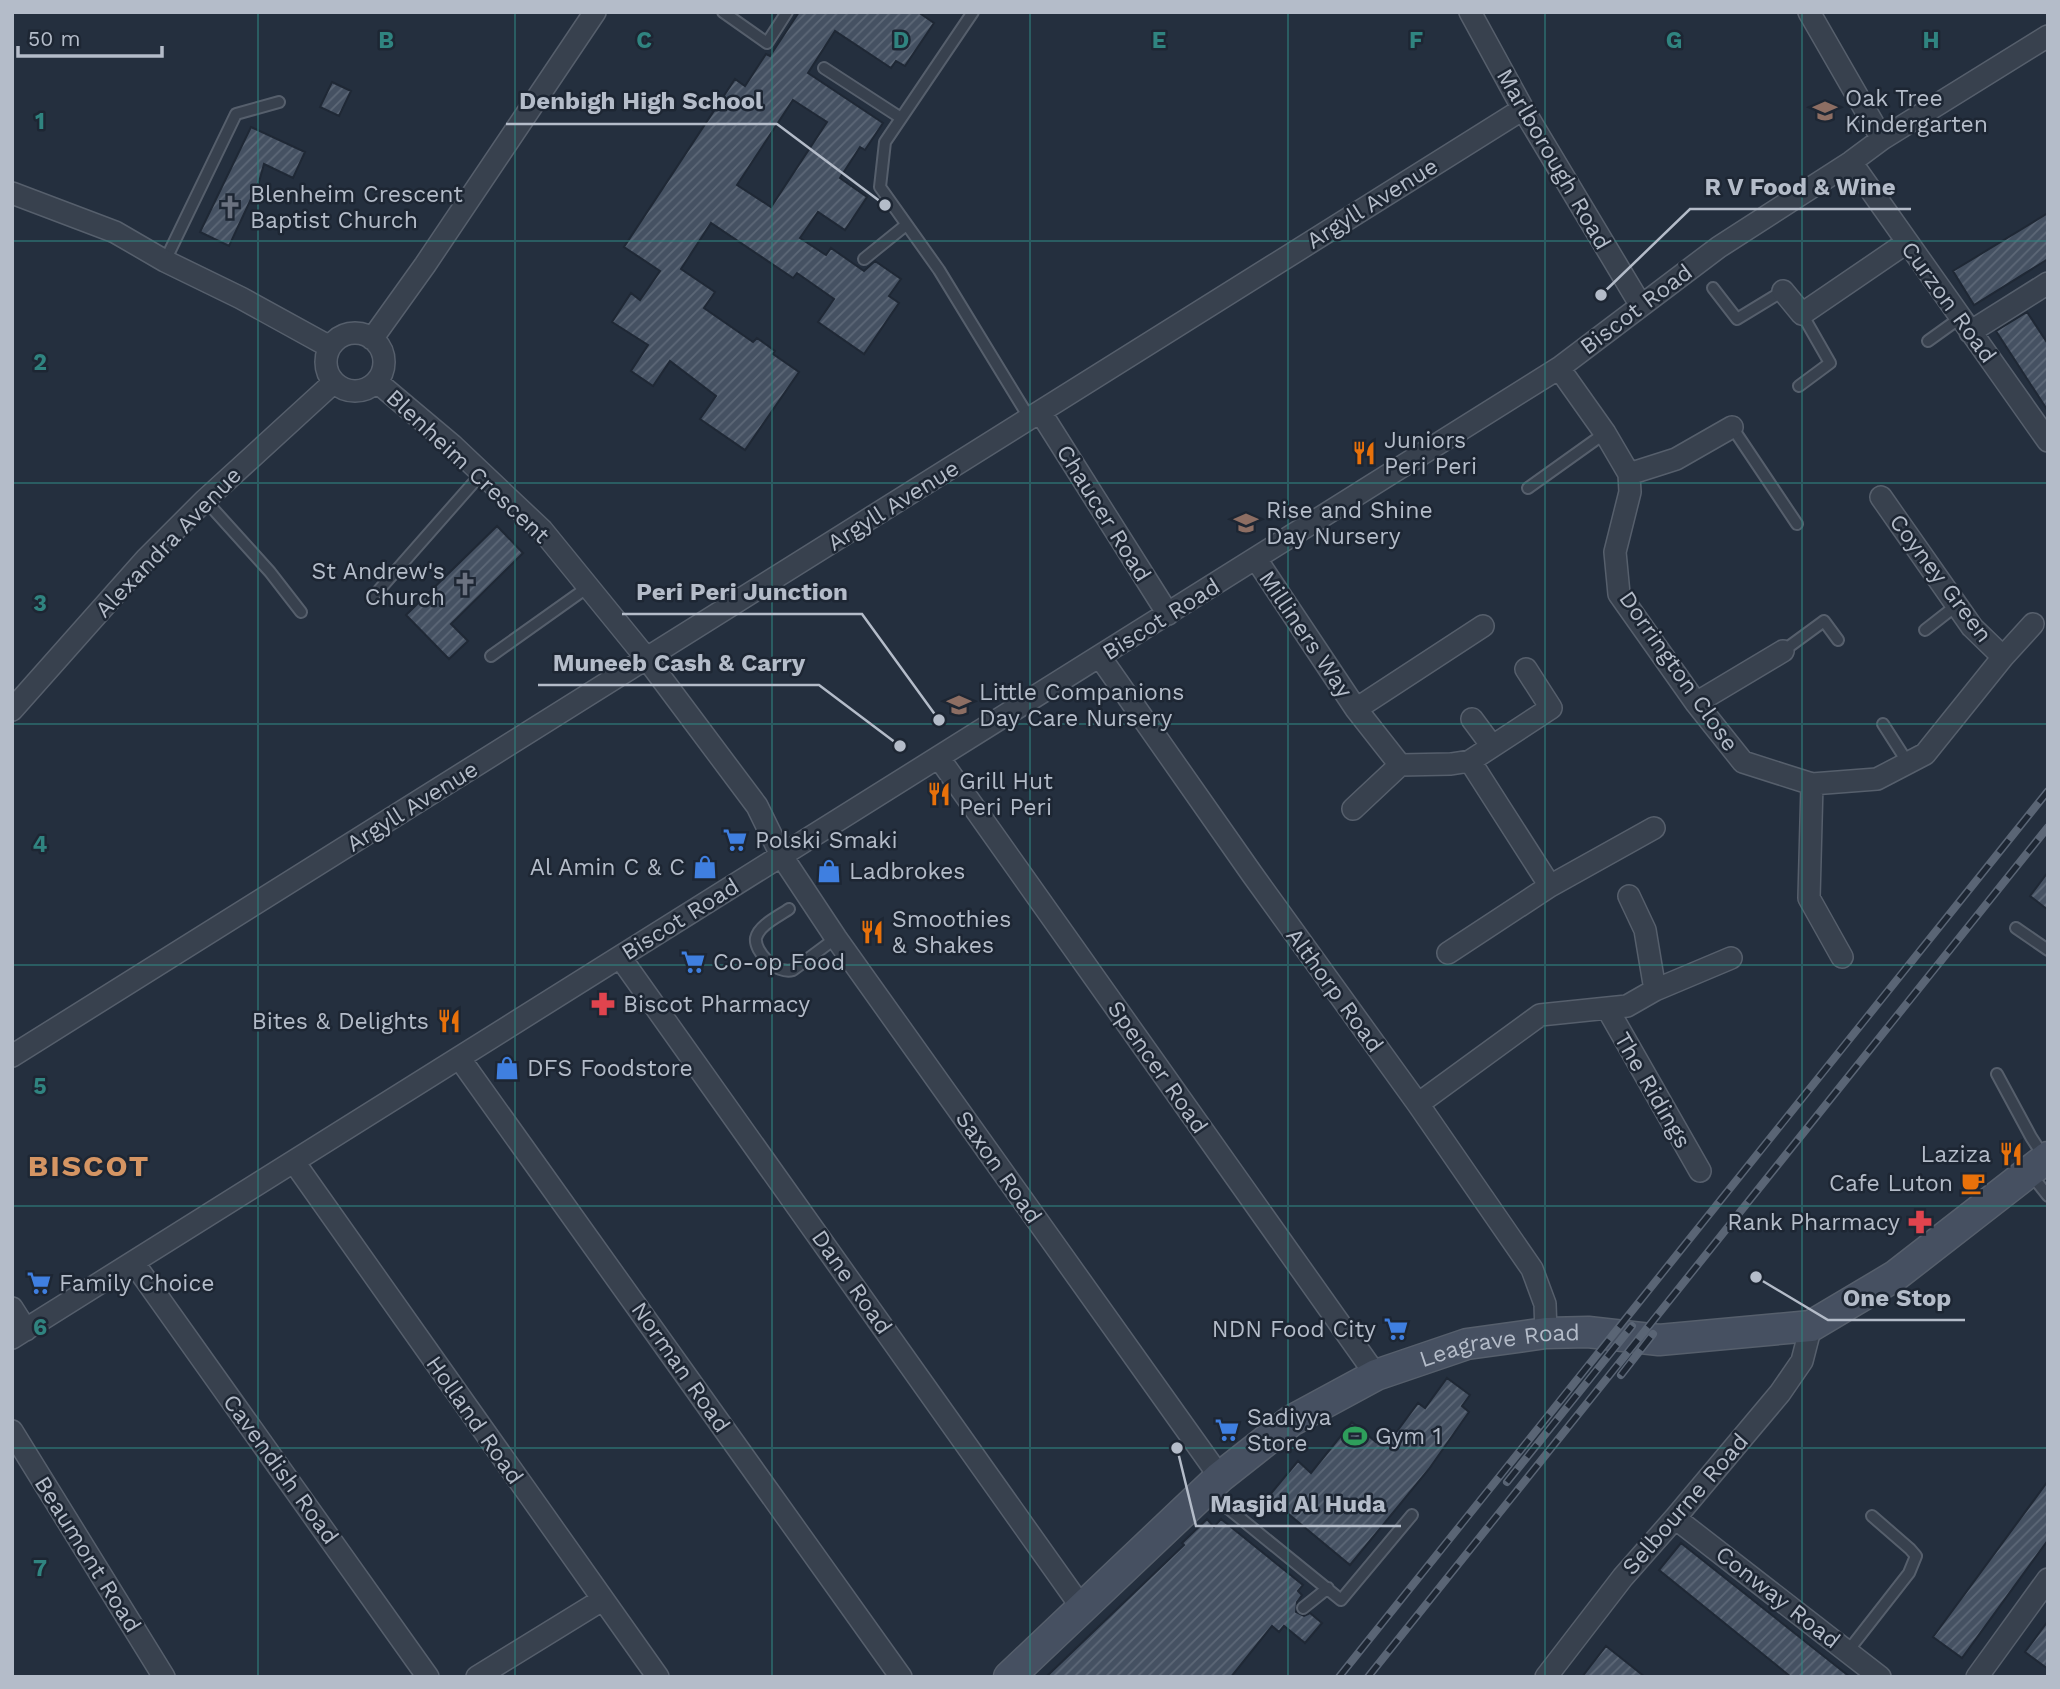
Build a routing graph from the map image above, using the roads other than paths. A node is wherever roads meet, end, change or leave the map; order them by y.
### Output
1 (595, 12) edge
2 (723, 12) edge
3 (787, 12) edge
4 (973, 12) edge
5 (1470, 12) edge
6 (1809, 12) edge
7 (2048, 36) edge
8 (824, 68) dead end
9 (279, 102) dead end
10 (1523, 108) junction
11 (901, 118) junction
12 (1882, 139) junction
13 (1851, 162) junction
14 (12, 192) edge
15 (906, 225) junction
16 (1906, 243) junction
17 (864, 259) dead end
18 (165, 261) junction
19 (2048, 283) edge
20 (1713, 288) dead end
21 (1783, 291) joint
22 (1640, 304) junction
23 (1802, 314) junction
24 (1965, 325) junction
25 (372, 339) junction
26 (1928, 341) dead end
27 (330, 347) junction
28 (1559, 368) junction
29 (377, 382) junction
30 (334, 383) junction
31 (1799, 386) dead end
32 (1035, 416) junction
33 (1732, 428) joint
34 (1605, 433) junction
35 (2048, 441) edge
36 (482, 473) junction
37 (1629, 474) junction
38 (1528, 488) dead end
39 (1881, 497) dead end
40 (205, 500) junction
41 (1797, 524) dead end
42 (1256, 559) junction
43 (589, 587) junction
44 (372, 598) dead end
45 (1957, 605) junction
46 (301, 612) dead end
47 (1168, 614) junction
48 (2033, 624) dead end
49 (1483, 626) dead end
50 (1925, 629) dead end
51 (1838, 640) dead end
52 (1783, 651) joint
53 (491, 656) dead end
54 (1100, 657) junction
55 (2003, 657) junction
56 (647, 659) junction
57 (1526, 669) dead end
58 (1696, 703) junction
59 (1356, 709) junction
60 (12, 710) edge
61 (1472, 719) dead end
62 (1883, 724) dead end
63 (1492, 746) junction
64 (939, 758) junction
65 (1470, 761) junction
66 (1908, 763) junction
67 (1400, 765) junction
68 (1812, 784) junction
69 (1353, 808) dead end
70 (1654, 828) dead end
71 (781, 855) junction
72 (1550, 886) junction
73 (1629, 896) dead end
74 (789, 909) dead end
75 (2016, 928) dead end
76 (836, 938) junction
77 (2048, 950) edge
78 (1448, 953) dead end
79 (620, 957) junction
80 (1842, 957) dead end
81 (1731, 958) dead end
82 (1655, 990) junction
83 (1607, 1008) junction
84 (12, 1056) edge
85 (460, 1059) junction
86 (1997, 1074) dead end
87 (1418, 1104) junction
88 (294, 1162) junction
89 (2041, 1162) edge
90 (1700, 1171) dead end
91 (2048, 1196) edge
92 (133, 1262) junction
93 (12, 1308) edge
94 (1811, 1326) junction
95 (1546, 1333) junction
96 (19, 1334) edge
97 (1377, 1376) junction
98 (12, 1431) edge
99 (1213, 1483) junction
100 (1412, 1515) dead end
101 (1872, 1516) dead end
102 (1675, 1518) junction
103 (2048, 1579) edge
104 (1328, 1588) junction
105 (602, 1600) junction
106 (1082, 1608) junction
107 (1304, 1608) dead end
108 (1848, 1651) junction
109 (1551, 1675) edge
110 (164, 1677) edge
111 (428, 1677) edge
112 (477, 1677) edge
113 (658, 1677) edge
114 (901, 1677) edge
115 (1009, 1677) edge
116 (1880, 1677) edge
117 (1977, 1677) edge

1 - 25 street
2 - 3 lane
4 - 11 lane
5 - 10 street, Marlborough Road
6 - 12 street
7 - 12 street, Biscot Road
8 - 11 lane
9 - 18 lane
10 - 22 street, Marlborough Road
10 - 32 street, Argyll Avenue
11 - 15 lane
12 - 13 street, Biscot Road
13 - 16 street, Curzon Road
13 - 22 street, Biscot Road
14 - 18 street
15 - 17 lane
15 - 32 lane
16 - 23 street
16 - 24 street, Curzon Road
18 - 27 street
19 - 24 street
20 - 21 lane
21 - 23 street
22 - 28 street, Biscot Road
23 - 31 lane
24 - 26 lane
24 - 35 street, Curzon Road
25 - 27 street
25 - 29 street
27 - 30 street
28 - 34 street
28 - 42 street, Biscot Road
29 - 30 street
29 - 36 street, Blenheim Crescent
30 - 40 street, Alexandra Avenue
32 - 47 street, Chaucer Road
32 - 56 street, Argyll Avenue
33 - 37 street
33 - 41 lane
34 - 37 street
34 - 38 lane
36 - 43 street, Blenheim Crescent
36 - 44 lane
37 - 58 street, Dorrington Close
39 - 45 street, Coyney Green
40 - 46 lane
40 - 60 street, Alexandra Avenue
42 - 47 street, Biscot Road
42 - 59 street, Milliners Way
43 - 53 lane
43 - 56 street, Blenheim Crescent
45 - 50 lane
45 - 55 street, Coyney Green
47 - 54 street, Biscot Road
48 - 55 street, Dorrington Close
49 - 59 street, Milliners Way
51 - 52 lane
52 - 58 street
54 - 64 street, Biscot Road
54 - 87 street, Althorp Road
55 - 66 street, Dorrington Close
56 - 71 street, Blenheim Crescent
56 - 84 street, Argyll Avenue
57 - 63 street
58 - 68 street, Dorrington Close
59 - 67 street, Milliners Way
61 - 63 street
62 - 66 lane
63 - 65 street
64 - 71 street, Biscot Road
64 - 97 street, Spencer Road
65 - 67 street
65 - 72 street
66 - 68 street, Dorrington Close
67 - 69 street
68 - 80 street
70 - 72 street
71 - 76 street, Saxon Road
71 - 79 street, Biscot Road
72 - 78 street
73 - 82 street
74 - 76 lane
75 - 77 lane
76 - 99 street, Saxon Road
79 - 85 street, Biscot Road
79 - 106 street, Dane Road
81 - 82 street, The Ridings
82 - 83 street, The Ridings
83 - 87 street, The Ridings
83 - 90 street, The Ridings
85 - 88 street, Biscot Road
85 - 114 street, Norman Road
86 - 89 lane
87 - 95 street, Althorp Road
88 - 92 street, Biscot Road
88 - 105 street, Holland Road
89 - 91 lane
89 - 94 main road, Leagrave Road
92 - 96 street, Biscot Road
92 - 111 street, Cavendish Road
93 - 96 street
94 - 95 main road, Leagrave Road
94 - 102 street, Selbourne Road
95 - 97 main road, Leagrave Road
97 - 99 main road, Leagrave Road
98 - 110 street, Beaumont Road
99 - 104 lane
99 - 106 main road, Leagrave Road
100 - 104 lane
101 - 108 lane
102 - 108 street, Conway Road
102 - 109 street, Selbourne Road
103 - 117 street
104 - 107 lane
105 - 112 street
105 - 113 street, Holland Road
106 - 115 main road, Leagrave Road
108 - 116 street, Conway Road

